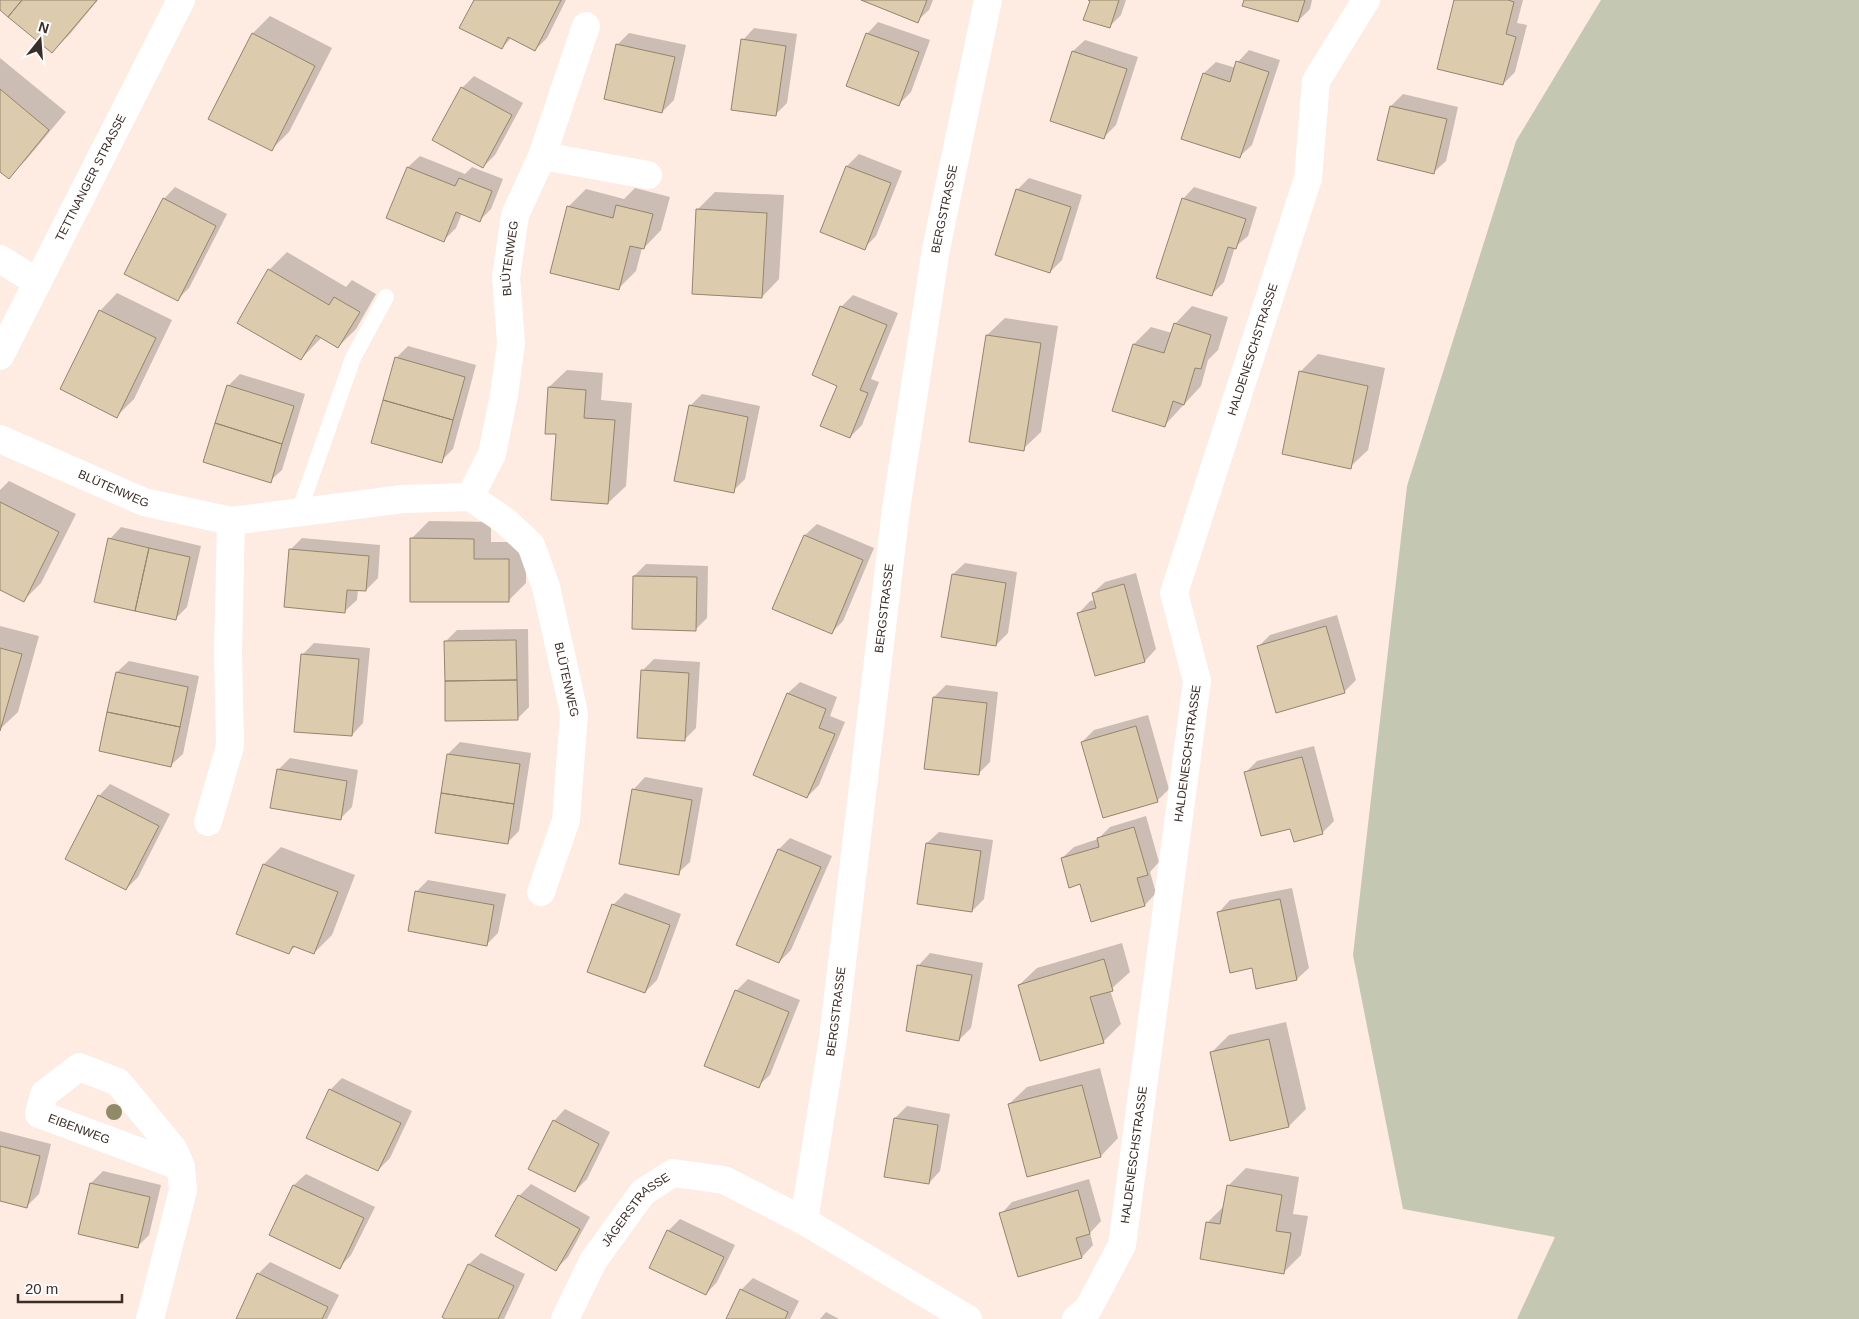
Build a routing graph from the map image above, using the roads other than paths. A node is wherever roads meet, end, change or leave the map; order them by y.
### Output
1 (181, 0) edge
2 (988, 0) edge
3 (1366, 0) edge
4 (586, 26) dead end
5 (542, 156) junction
6 (648, 175) dead end
7 (0, 259) edge
8 (37, 282) junction
9 (386, 297) dead end
10 (0, 356) edge
11 (0, 439) edge
12 (470, 497) junction
13 (298, 514) junction
14 (231, 522) junction
15 (208, 822) dead end
16 (541, 892) dead end
17 (180, 1167) junction
18 (804, 1221) junction
19 (150, 1319) edge
20 (565, 1319) edge
21 (968, 1319) edge
22 (1076, 1319) edge

1 - 8 street, TETTNANGER STRASSE
2 - 18 street, BERGSTRASSE
3 - 22 street, HALDENESCHSTRASSE
4 - 5 street, BLÜTENWEG
5 - 6 street
5 - 12 street, BLÜTENWEG
7 - 8 street
8 - 10 street, TETTNANGER STRASSE
9 - 13 lane
11 - 14 street, BLÜTENWEG
12 - 13 street, BLÜTENWEG
12 - 16 street, BLÜTENWEG
13 - 14 street, BLÜTENWEG
14 - 15 street
17 - 17 street, EIBENWEG
17 - 19 street, EIBENWEG
18 - 20 street, JÄGERSTRASSE
18 - 21 street

